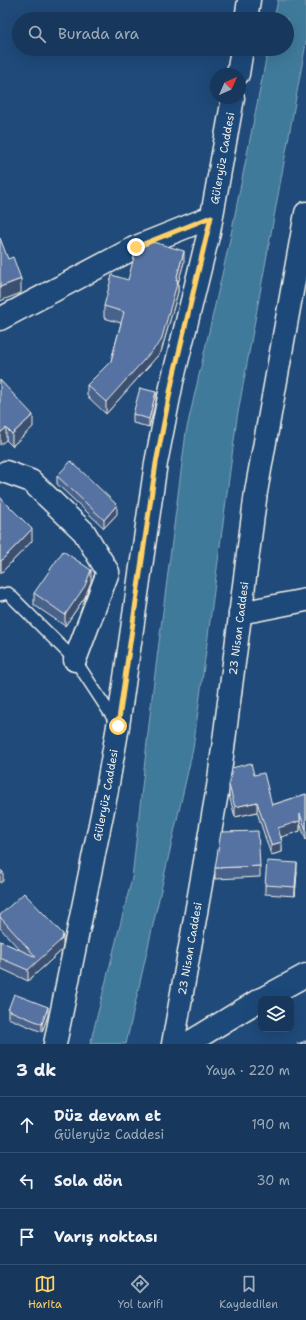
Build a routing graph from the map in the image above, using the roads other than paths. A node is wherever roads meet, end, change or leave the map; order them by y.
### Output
1 (249, 0) edge
2 (247, 12) edge
3 (241, 56) edge
4 (239, 68) edge
5 (232, 104) edge
6 (306, 213) edge
7 (211, 217) junction
8 (0, 319) edge
9 (6, 472) dead end
10 (0, 595) edge
11 (306, 600) edge
12 (240, 613) junction
13 (75, 660) junction
14 (118, 726) junction
15 (306, 975) edge
16 (267, 996) edge
17 (258, 1001) edge
18 (55, 1044) edge
19 (173, 1044) edge
20 (187, 1044) edge

1 - 2 street
3 - 4 street
5 - 7 street, Güleryüz Caddesi
6 - 12 street, 23 Nisan Caddesi
7 - 8 street
7 - 14 street, Güleryüz Caddesi
9 - 13 street
10 - 13 lane
11 - 12 street
12 - 19 street, 23 Nisan Caddesi
13 - 14 lane
14 - 18 street, Güleryüz Caddesi
15 - 16 street
17 - 20 street

